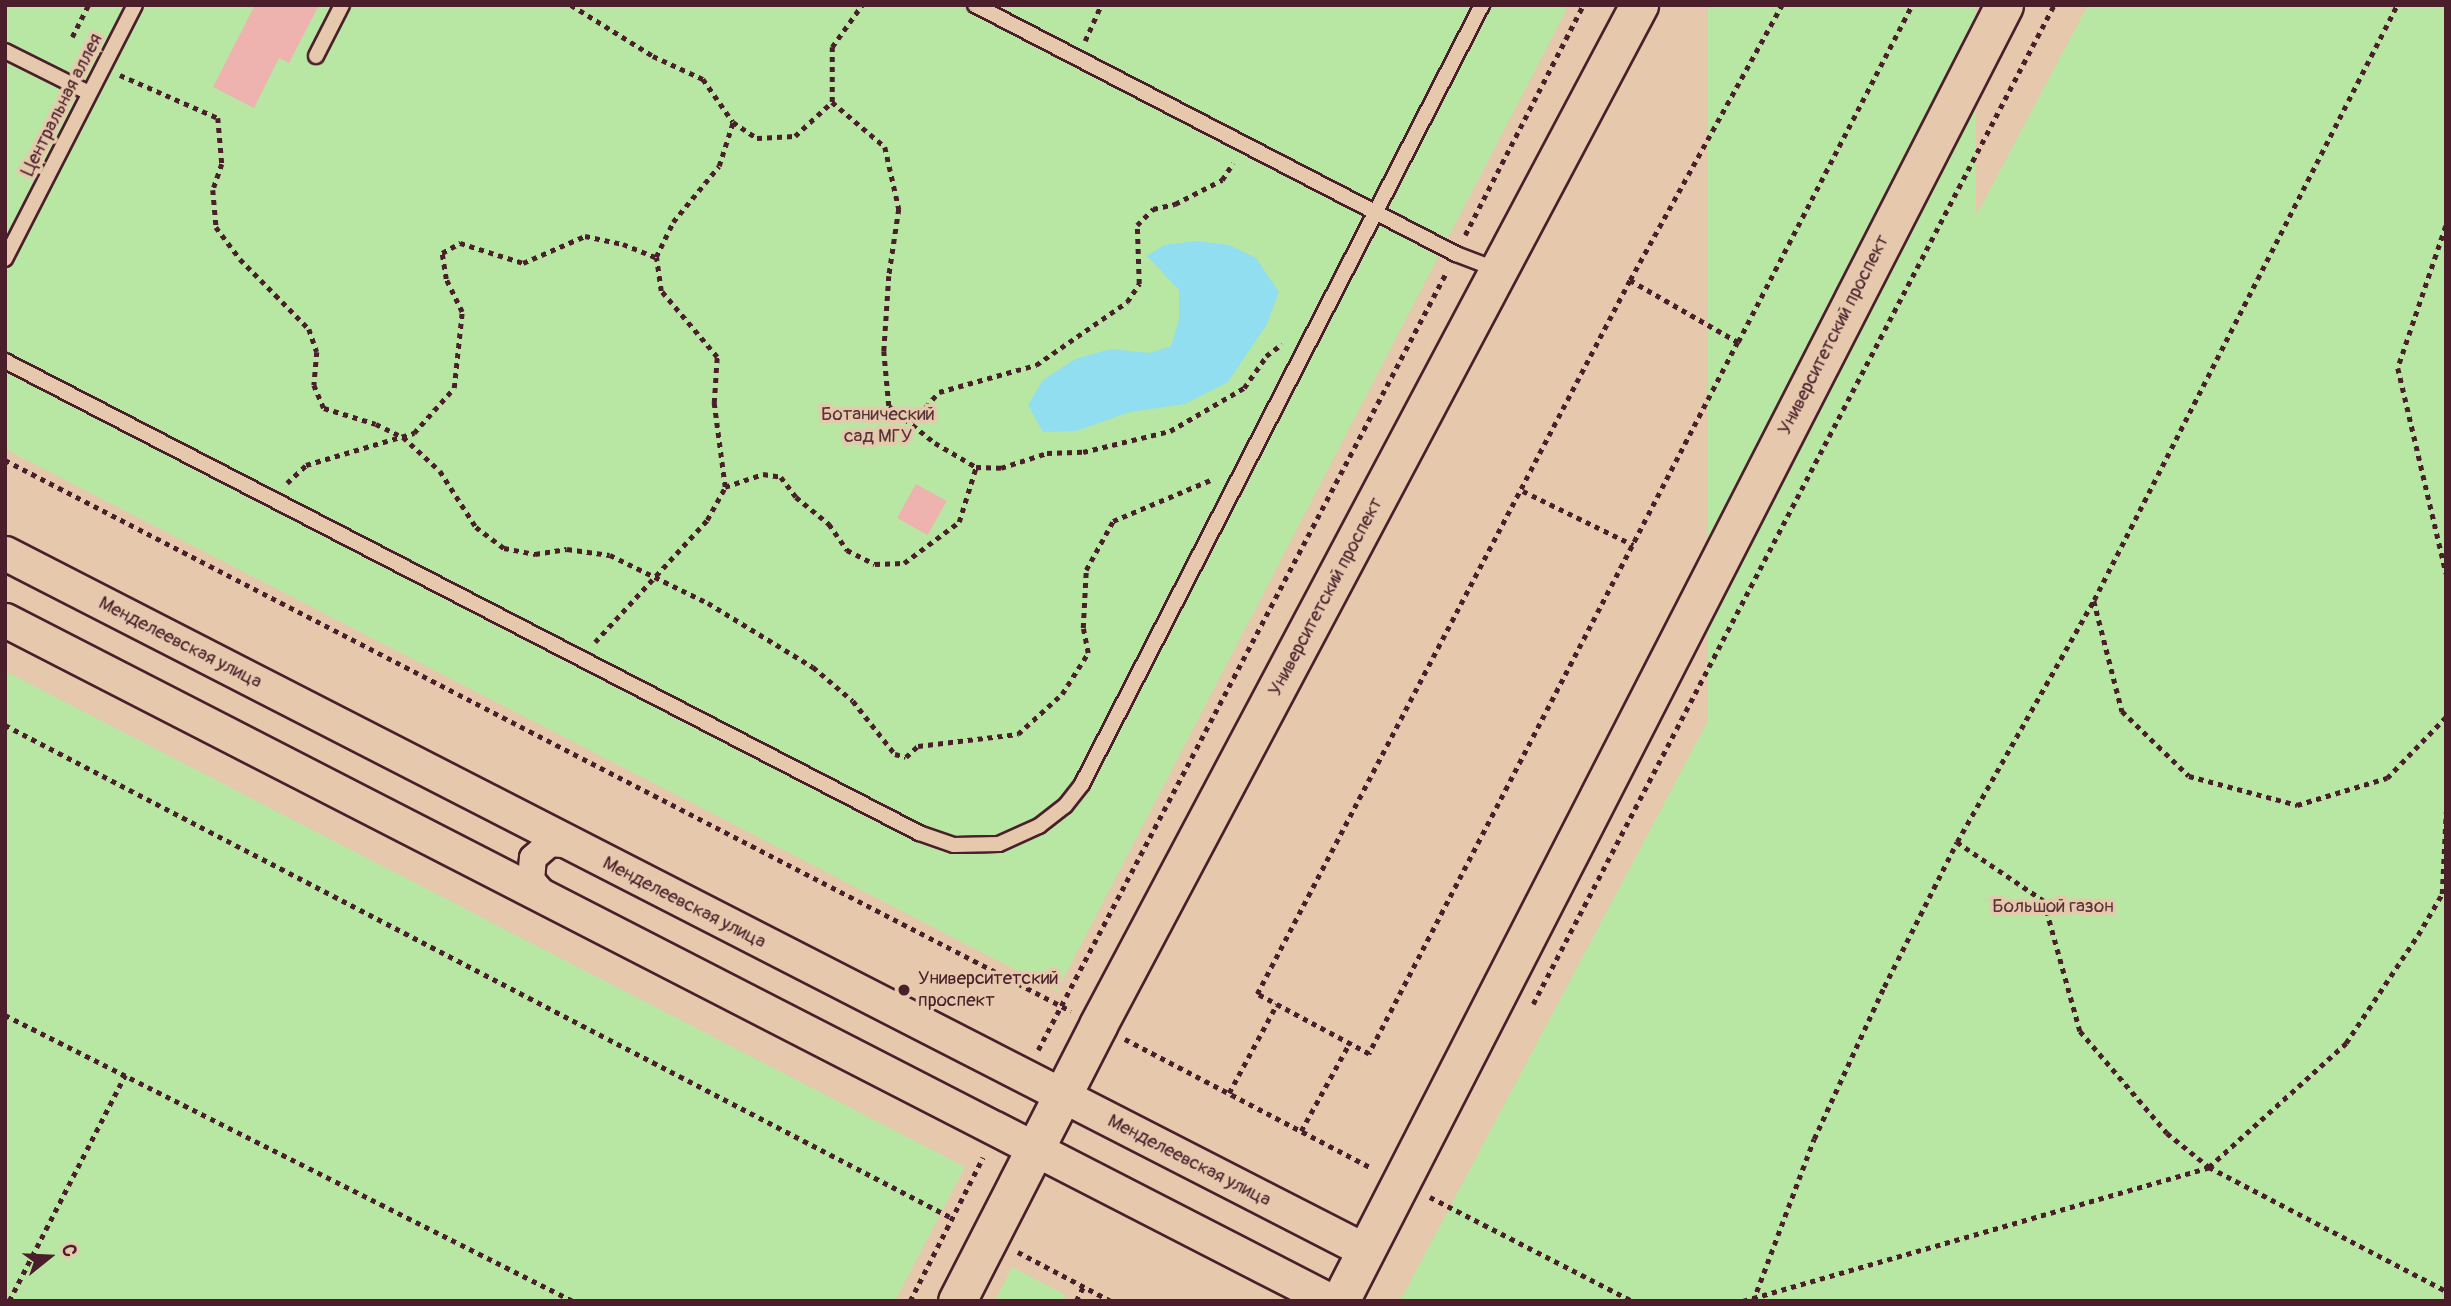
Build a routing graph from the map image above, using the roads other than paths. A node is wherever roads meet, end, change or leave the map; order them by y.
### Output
1 (135, 5) edge
2 (342, 5) edge
3 (975, 5) edge
4 (1482, 5) edge
5 (1639, 5) edge
6 (2004, 5) edge
7 (5, 51) edge
8 (317, 56) dead end
9 (89, 93) junction
10 (1376, 212) junction
11 (5, 259) edge
12 (1500, 271) junction
13 (5, 361) edge
14 (5, 553) edge
15 (5, 620) edge
16 (572, 845) junction
17 (546, 897) junction
18 (1061, 1097) junction
19 (1035, 1148) junction
20 (1364, 1250) junction
21 (957, 1301) edge
22 (1331, 1301) edge
23 (1340, 1301) edge

1 - 9 lane, Центральная аллея
2 - 8 lane
3 - 10 lane
4 - 10 lane
5 - 12 main road, Университетский проспект
6 - 20 main road, Университетский проспект
7 - 9 lane
9 - 11 lane, Центральная аллея
10 - 12 lane
10 - 13 lane
12 - 18 main road, Университетский проспект
14 - 16 street, Менделеевская улица
15 - 17 street
16 - 17 street
16 - 18 street, Менделеевская улица
17 - 19 street
18 - 19 main road, Университетский проспект
18 - 20 street, Менделеевская улица
19 - 21 main road, Университетский проспект
19 - 22 street
20 - 23 main road, Университетский проспект

